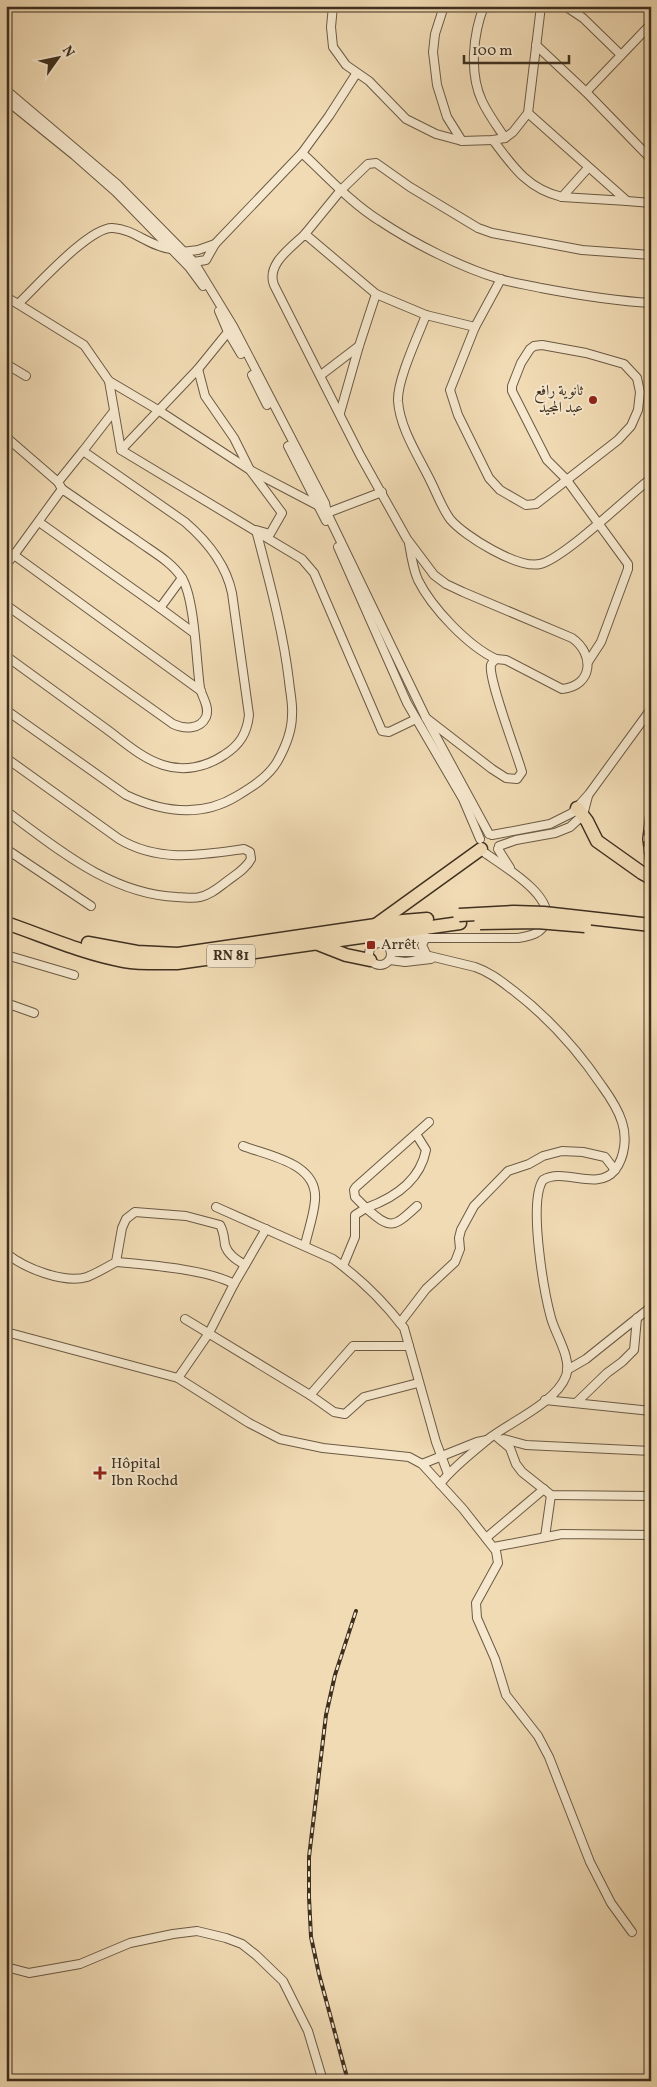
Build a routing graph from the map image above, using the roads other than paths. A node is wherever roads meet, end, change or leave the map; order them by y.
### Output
1 (333, 6) edge
2 (444, 6) edge
3 (484, 6) edge
4 (541, 6) edge
5 (565, 6) edge
6 (651, 24) edge
7 (536, 45) junction
8 (621, 55) junction
9 (356, 74) junction
10 (6, 90) edge
11 (586, 92) junction
12 (6, 100) edge
13 (528, 113) junction
14 (505, 138) junction
15 (493, 140) junction
16 (462, 141) junction
17 (302, 153) junction
18 (651, 159) edge
19 (588, 168) junction
20 (341, 190) junction
21 (562, 198) junction
22 (626, 201) junction
23 (651, 202) edge
24 (135, 208) junction
25 (305, 234) junction
26 (216, 244) junction
27 (171, 249) junction
28 (180, 253) junction
29 (651, 255) edge
30 (191, 265) junction
31 (500, 279) junction
32 (376, 294) junction
33 (6, 297) edge
34 (18, 304) junction
35 (651, 304) edge
36 (426, 314) junction
37 (475, 327) junction
38 (228, 332) junction
39 (359, 346) junction
40 (6, 364) edge
41 (198, 369) junction
42 (321, 375) junction
43 (26, 376) dead end
44 (109, 381) junction
45 (158, 410) junction
46 (114, 411) junction
47 (340, 413) junction
48 (8, 442) edge
49 (121, 450) junction
50 (82, 451) junction
51 (250, 470) junction
52 (651, 478) edge
53 (566, 479) junction
54 (60, 485) junction
55 (382, 492) junction
56 (317, 505) junction
57 (327, 513) junction
58 (39, 522) junction
59 (598, 522) junction
60 (256, 530) junction
61 (408, 539) junction
62 (14, 555) junction
63 (6, 565) edge
64 (182, 578) junction
65 (6, 605) edge
66 (160, 608) junction
67 (194, 632) junction
68 (6, 656) edge
69 (496, 659) junction
70 (588, 662) junction
71 (201, 691) junction
72 (651, 709) edge
73 (6, 710) edge
74 (426, 718) junction
75 (416, 719) junction
76 (6, 758) edge
77 (6, 811) edge
78 (580, 812) junction
79 (490, 834) junction
80 (482, 847) junction
81 (498, 848) junction
82 (6, 849) edge
83 (514, 874) junction
84 (646, 875) edge
85 (91, 906) dead end
86 (6, 916) edge
87 (460, 919) junction
88 (6, 923) edge
89 (376, 925) junction
90 (651, 925) edge
91 (394, 932) junction
92 (651, 933) edge
93 (426, 938) junction
94 (315, 943) junction
95 (388, 950) junction
96 (6, 955) edge
97 (427, 956) junction
98 (438, 958) junction
99 (370, 960) junction
100 (74, 975) dead end
101 (6, 1003) edge
102 (34, 1012) dead end
103 (429, 1122) dead end
104 (416, 1134) junction
105 (242, 1146) dead end
106 (615, 1170) junction
107 (417, 1206) dead end
108 (216, 1207) dead end
109 (366, 1208) junction
110 (266, 1229) junction
111 (305, 1246) junction
112 (6, 1253) edge
113 (116, 1262) junction
114 (245, 1265) junction
115 (343, 1266) junction
116 (234, 1284) junction
117 (651, 1307) edge
118 (637, 1318) junction
119 (185, 1319) dead end
120 (400, 1322) junction
121 (6, 1332) edge
122 (209, 1333) junction
123 (409, 1346) junction
124 (567, 1370) junction
125 (178, 1378) junction
126 (418, 1383) junction
127 (310, 1395) junction
128 (545, 1400) junction
129 (577, 1402) junction
130 (651, 1411) edge
131 (493, 1438) junction
132 (651, 1451) edge
133 (441, 1457) junction
134 (422, 1464) junction
135 (448, 1474) junction
136 (440, 1484) junction
137 (548, 1492) junction
138 (651, 1496) edge
139 (651, 1535) edge
140 (545, 1537) junction
141 (486, 1538) junction
142 (494, 1547) junction
143 (632, 1932) dead end
144 (6, 1968) edge
145 (323, 2081) edge

1 - 9 street
2 - 16 street
3 - 14 street
4 - 7 street
5 - 8 street
6 - 8 street
7 - 11 street
7 - 13 street
8 - 11 street
9 - 16 street
9 - 17 street
10 - 24 street
11 - 18 street
12 - 24 street
13 - 14 street
13 - 19 street
14 - 15 street
15 - 16 street
15 - 21 street
17 - 20 street
17 - 26 street
19 - 21 street
19 - 22 street
20 - 25 street
20 - 29 street
20 - 31 street
21 - 22 street
22 - 23 street
24 - 27 street
24 - 28 street
25 - 32 street
25 - 42 street
26 - 28 street
26 - 30 street
27 - 28 street
27 - 34 street
28 - 30 street
30 - 38 street
30 - 57 street
31 - 35 street
31 - 37 street
32 - 36 street
32 - 39 street
33 - 34 street
34 - 44 street
36 - 37 street
36 - 59 street
37 - 53 street
38 - 41 street
38 - 56 street
39 - 42 street
39 - 47 street
40 - 43 street
41 - 45 street
41 - 51 street
42 - 47 street
44 - 45 street
44 - 46 street
45 - 49 street
45 - 51 street
46 - 49 street
46 - 50 street
47 - 55 street
48 - 54 street
49 - 60 street
50 - 54 street
50 - 68 street
51 - 56 street
51 - 60 street
52 - 59 street
53 - 53 street
53 - 59 street
54 - 58 street
54 - 64 street
55 - 57 street
55 - 61 street
56 - 75 street
57 - 74 street
58 - 62 street
58 - 66 street
59 - 70 street
60 - 73 street
60 - 75 street
61 - 69 street
61 - 70 street
62 - 63 street
62 - 71 street
64 - 66 street
64 - 67 street
65 - 71 street
66 - 67 street
67 - 71 street
69 - 70 street
69 - 74 street
72 - 78 street
74 - 79 street
75 - 80 street
76 - 77 street
78 - 79 street
78 - 81 street
78 - 84 highway
79 - 80 street
79 - 81 street
80 - 81 street
80 - 83 street
80 - 89 highway
81 - 83 street
82 - 85 street
83 - 93 street
86 - 89 highway, RN 81
87 - 89 highway, RN 81
87 - 90 highway, RN 81, bridge
87 - 91 highway, RN 81
87 - 92 highway, RN 81, bridge
88 - 94 highway, RN 81
91 - 94 highway, RN 81
91 - 95 highway
93 - 95 street
93 - 97 street
94 - 99 highway
95 - 97 street
95 - 98 street
95 - 99 street
95 - 99 street
96 - 100 street
97 - 98 street
98 - 106 street
101 - 102 street
103 - 104 street
104 - 109 street
104 - 109 street
105 - 111 street
106 - 120 street
106 - 124 street
107 - 109 street
108 - 110 street
109 - 115 street
110 - 111 street
110 - 114 street
111 - 115 street
112 - 113 street
113 - 114 street
113 - 116 street
114 - 116 street
115 - 120 street
116 - 122 street
117 - 118 street
118 - 124 street
118 - 129 street
119 - 122 street
120 - 123 street
121 - 125 street
122 - 125 street
122 - 127 street
123 - 126 street
123 - 127 street
124 - 128 street
125 - 134 street
126 - 127 street
126 - 133 street
128 - 129 street
128 - 131 street
129 - 130 street
131 - 132 street
131 - 133 street
131 - 135 street
131 - 137 street
133 - 134 street
133 - 135 street
134 - 136 street
135 - 136 street
136 - 141 street
137 - 138 street
137 - 140 street
137 - 141 street
139 - 140 street
140 - 142 street
141 - 142 street
142 - 143 street
144 - 145 street

